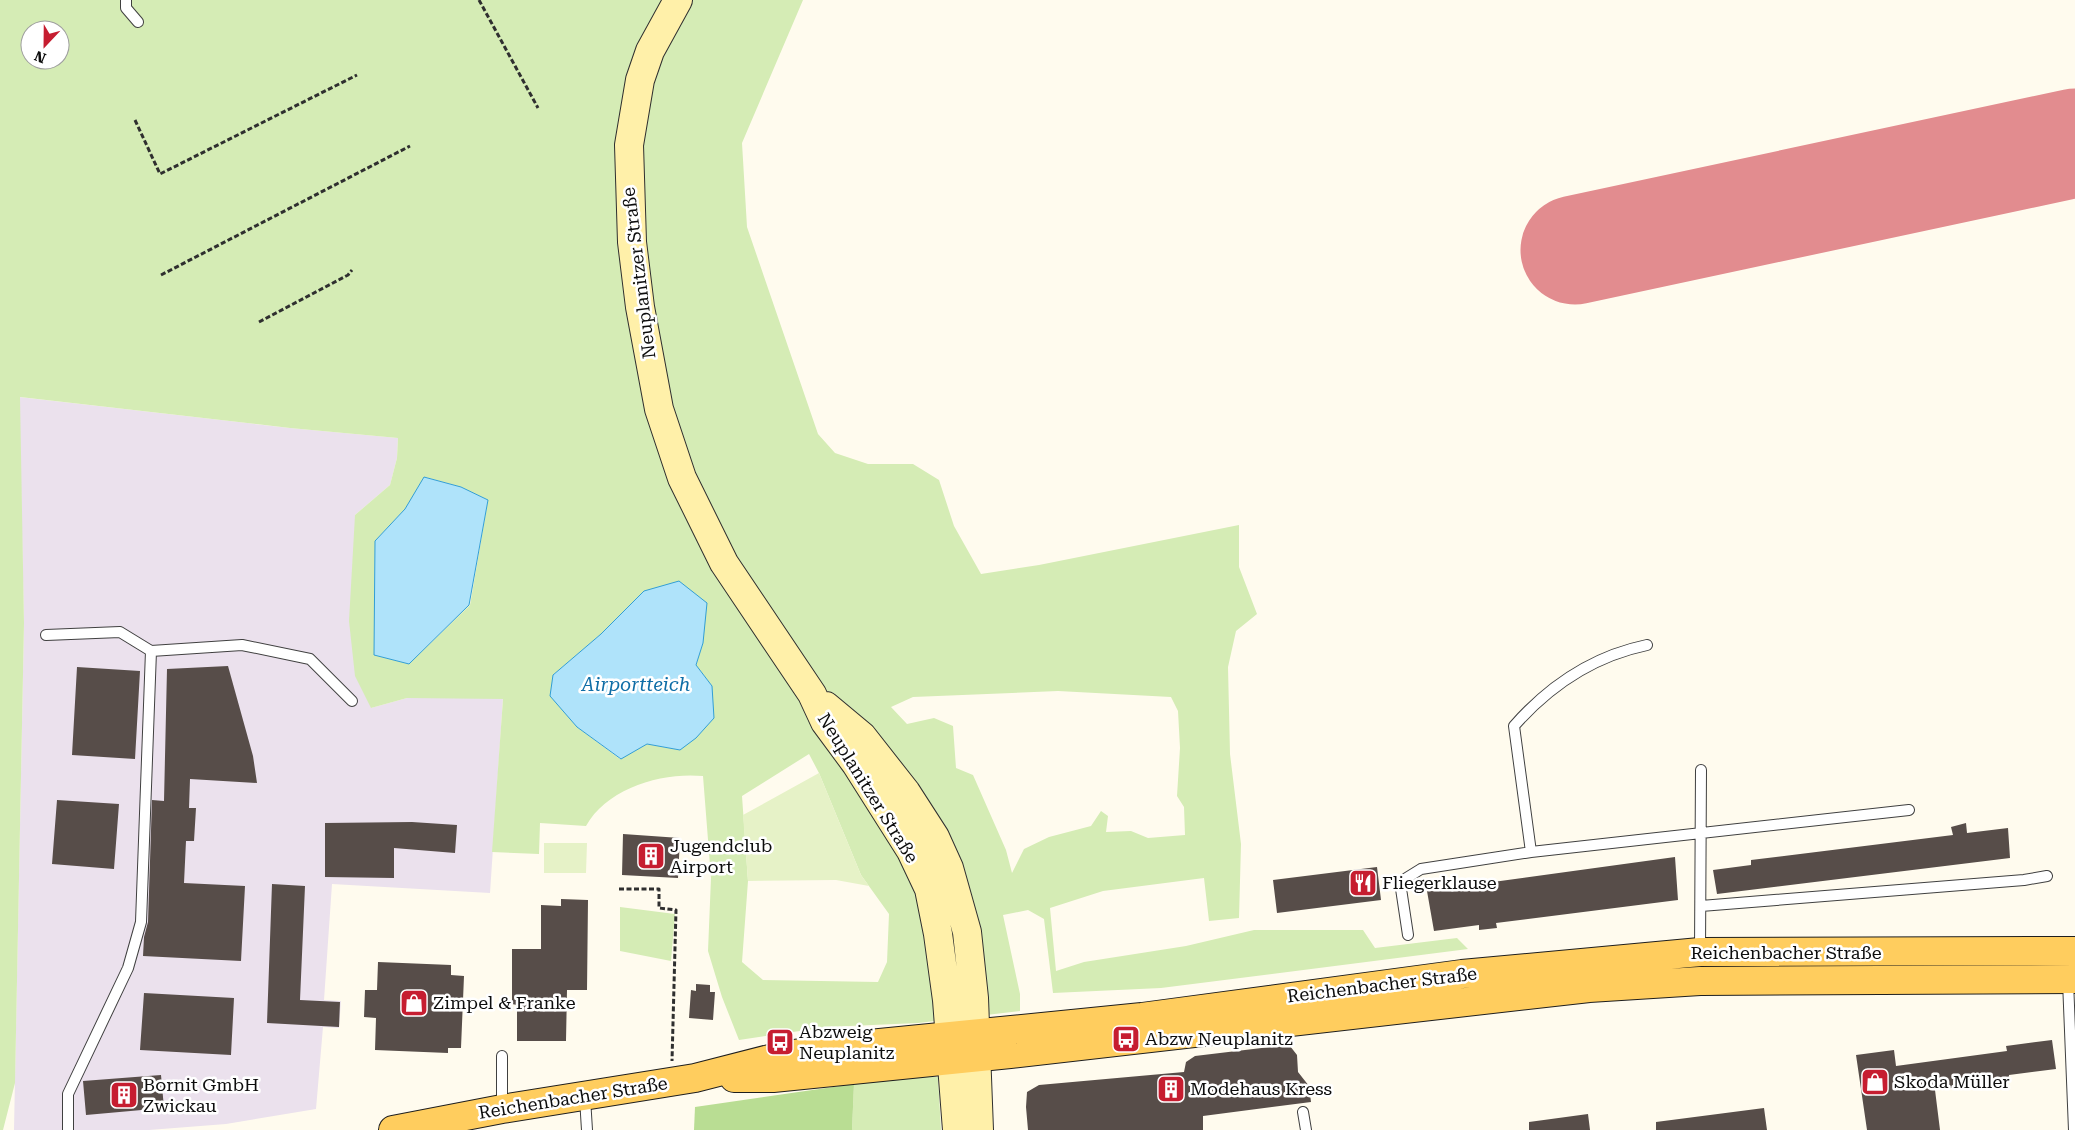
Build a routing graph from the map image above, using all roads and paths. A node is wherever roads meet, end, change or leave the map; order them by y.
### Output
1 (126, 0) edge
2 (479, 0) edge
3 (678, 0) edge
4 (138, 22) dead end
5 (357, 75) dead end
6 (538, 108) dead end
7 (135, 120) dead end
8 (410, 146) dead end
9 (352, 270) dead end
10 (160, 275) dead end
11 (259, 322) dead end
12 (46, 635) dead end
13 (1647, 645) dead end
14 (151, 651) junction
15 (352, 700) dead end
16 (1701, 770) dead end
17 (1909, 810) dead end
18 (1702, 834) junction
19 (1531, 852) junction
20 (2047, 876) dead end
21 (619, 889) dead end
22 (1701, 906) junction
23 (1408, 935) dead end
24 (2075, 951) edge
25 (1700, 952) junction
26 (2071, 979) edge
27 (1700, 981) junction
28 (963, 1046) junction
29 (502, 1056) dead end
30 (682, 1080) junction
31 (585, 1097) junction
32 (502, 1109) junction
33 (1303, 1112) dead end
34 (68, 1130) edge
35 (393, 1130) edge
36 (587, 1130) edge
37 (957, 1130) edge
38 (979, 1130) edge
39 (1306, 1130) edge
40 (2074, 1130) edge

1 - 4 lane
2 - 6 path
3 - 28 main road, Neuplanitzer Straße
5 - 7 path
8 - 10 path
9 - 11 path
12 - 14 lane
13 - 19 lane
14 - 15 lane
14 - 34 lane
16 - 18 lane
17 - 18 lane
18 - 19 lane
18 - 22 lane
19 - 23 lane
20 - 22 lane
21 - 30 path
22 - 25 lane
24 - 25 main road, Reichenbacher Straße
25 - 27 main road
25 - 28 main road, Reichenbacher Straße
26 - 27 main road, Reichenbacher Straße
26 - 40 lane
27 - 28 main road, Reichenbacher Straße
28 - 30 main road, Reichenbacher Straße
28 - 37 main road
28 - 38 main road
29 - 32 lane
30 - 31 main road, Reichenbacher Straße
31 - 32 main road, Reichenbacher Straße
31 - 36 lane
32 - 35 main road, Reichenbacher Straße
33 - 39 lane

